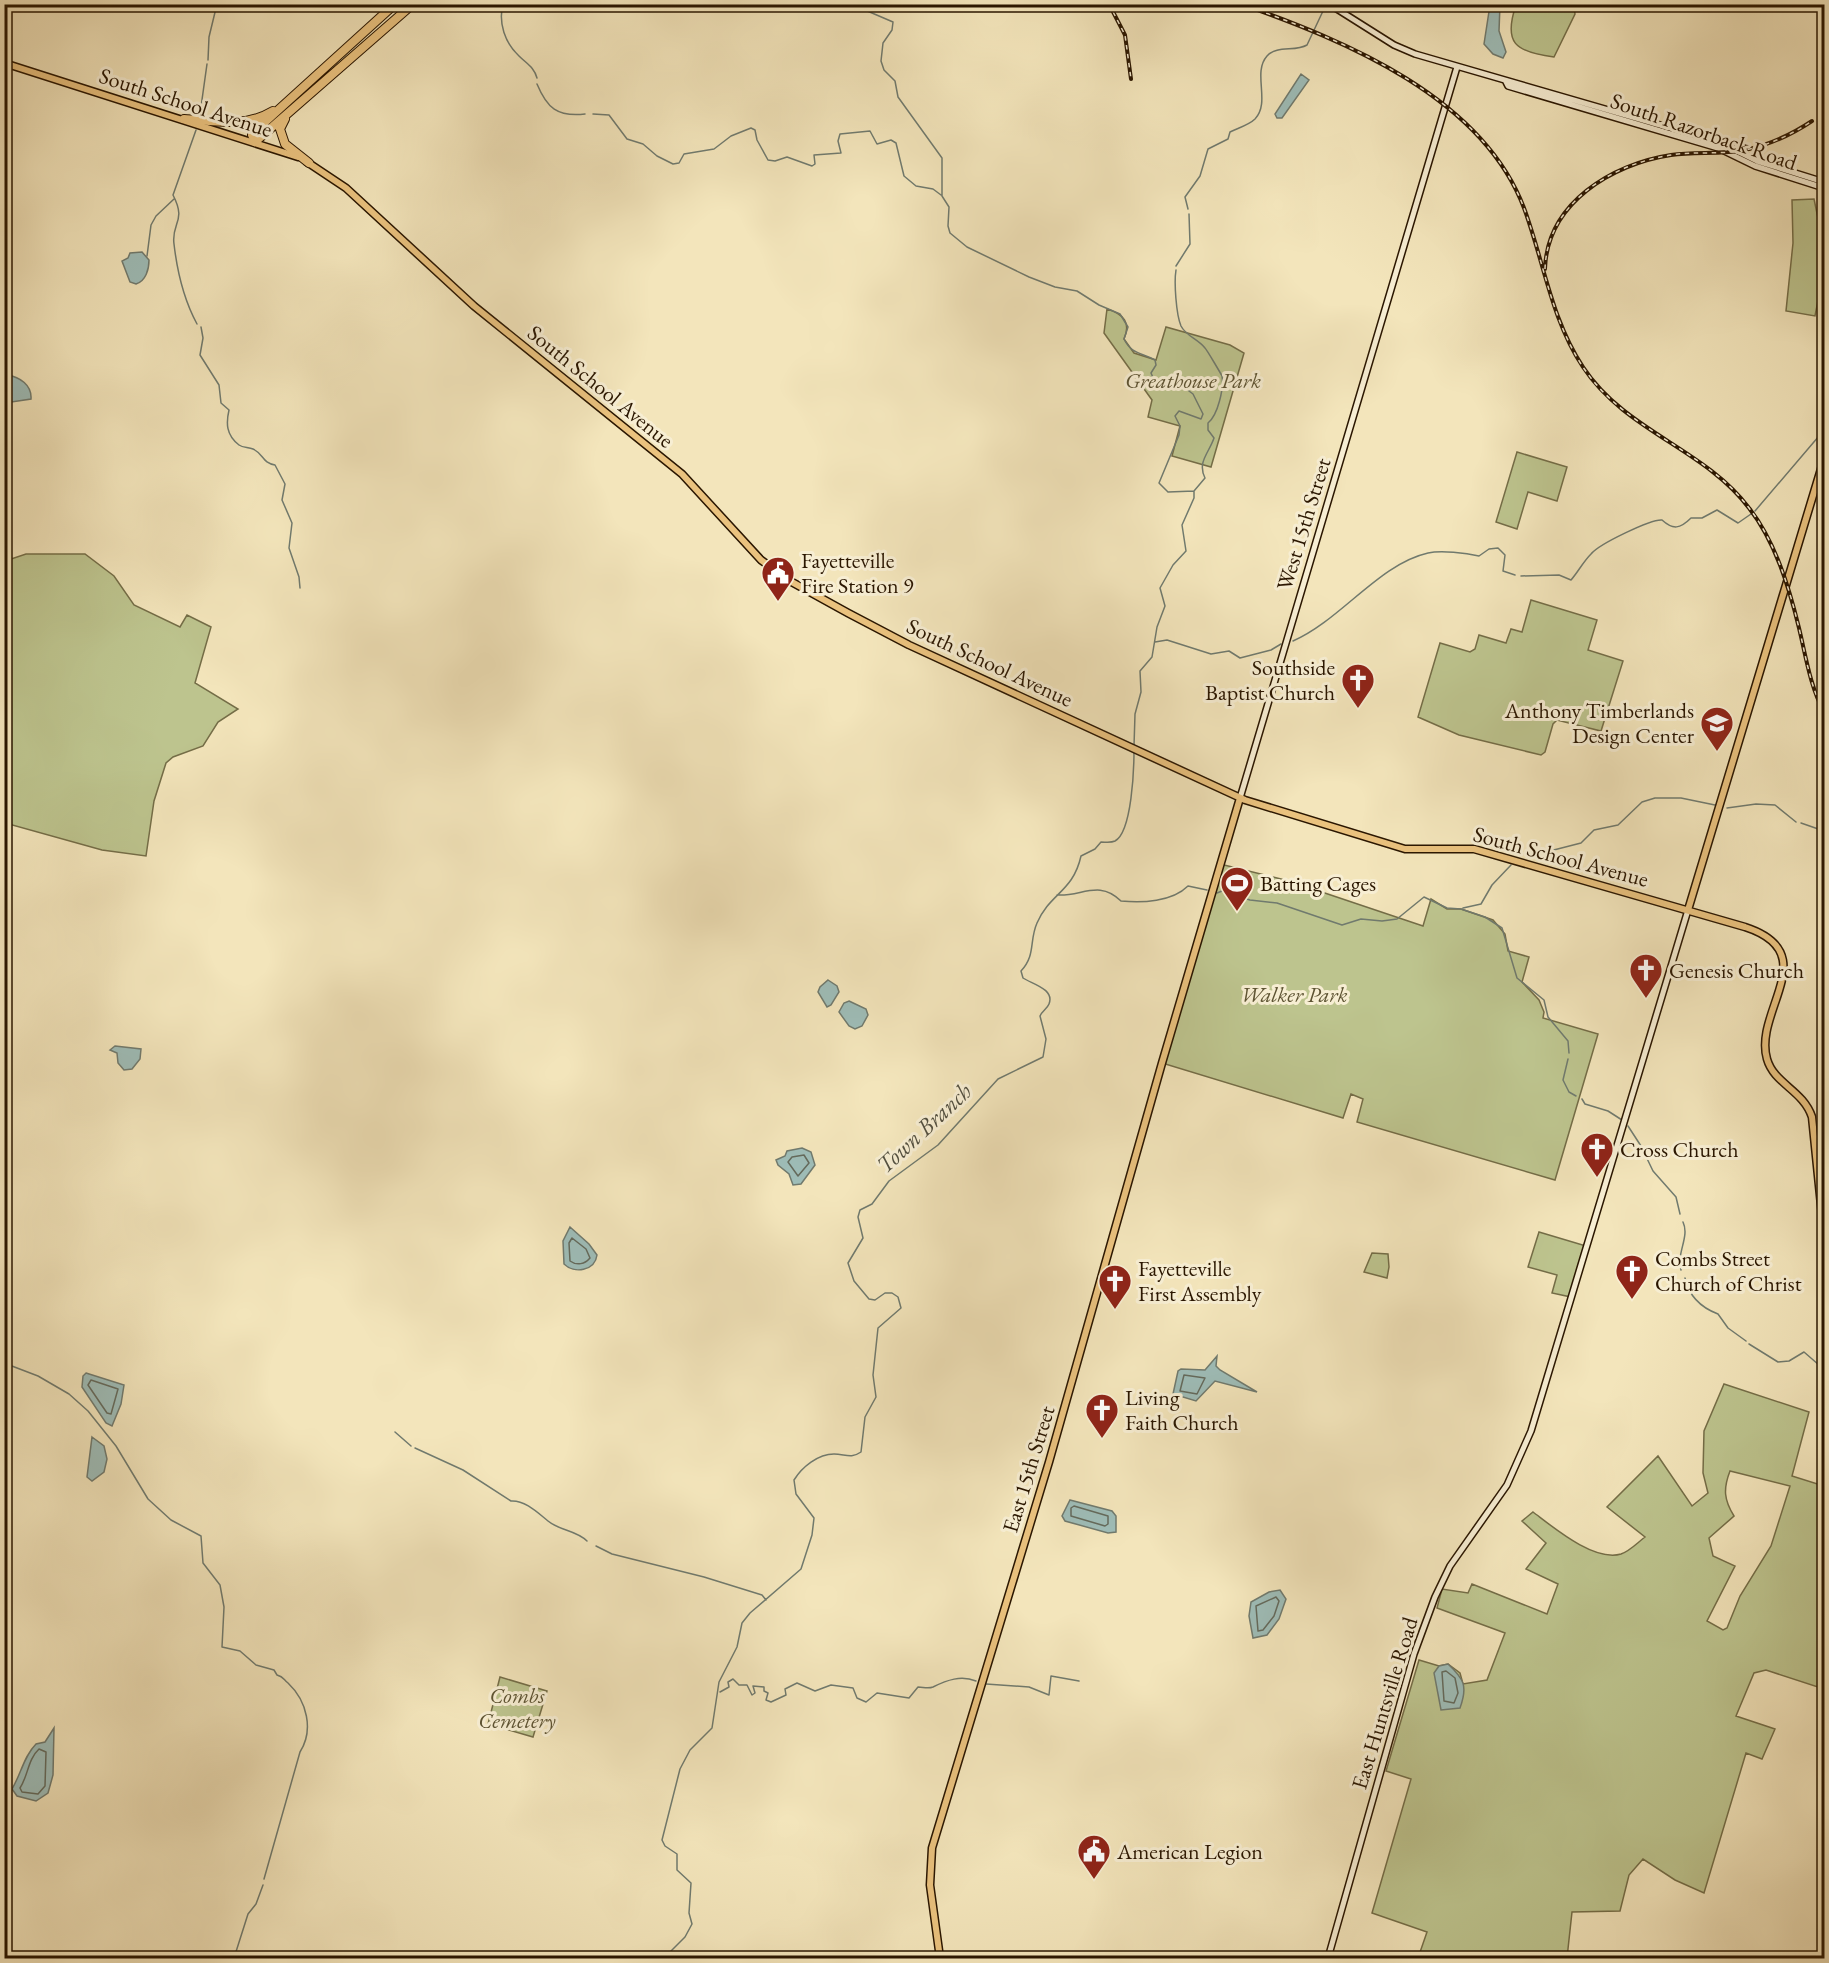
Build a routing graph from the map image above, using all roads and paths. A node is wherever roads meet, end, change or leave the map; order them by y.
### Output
1 (395, 4) edge
2 (413, 4) edge
3 (1329, 4) edge
4 (4, 63) edge
5 (1457, 67) junction
6 (1506, 82) junction
7 (316, 89) junction
8 (289, 100) junction
9 (184, 119) junction
10 (255, 142) junction
11 (309, 163) junction
12 (1824, 182) edge
13 (1824, 188) edge
14 (1824, 459) edge
15 (1240, 798) junction
16 (1688, 910) junction
17 (1183, 992) joint
18 (1824, 1235) edge
19 (940, 1959) edge
20 (1328, 1959) edge

1 - 8 highway
2 - 7 highway
3 - 5 main road, South Razorback Road
4 - 9 main road, South School Avenue
5 - 6 main road, South Razorback Road
5 - 15 main road, West 15th Street
6 - 12 main road, South Razorback Road
6 - 13 main road, South Razorback Road
7 - 10 highway
7 - 11 highway
8 - 9 highway
8 - 10 highway
9 - 10 main road, South School Avenue
10 - 11 main road, South School Avenue
11 - 15 main road, South School Avenue
14 - 16 main road
15 - 16 main road, South School Avenue
15 - 17 main road, West 15th Street
16 - 18 main road, South School Avenue
16 - 20 main road, East Huntsville Road
17 - 19 main road, East 15th Street

